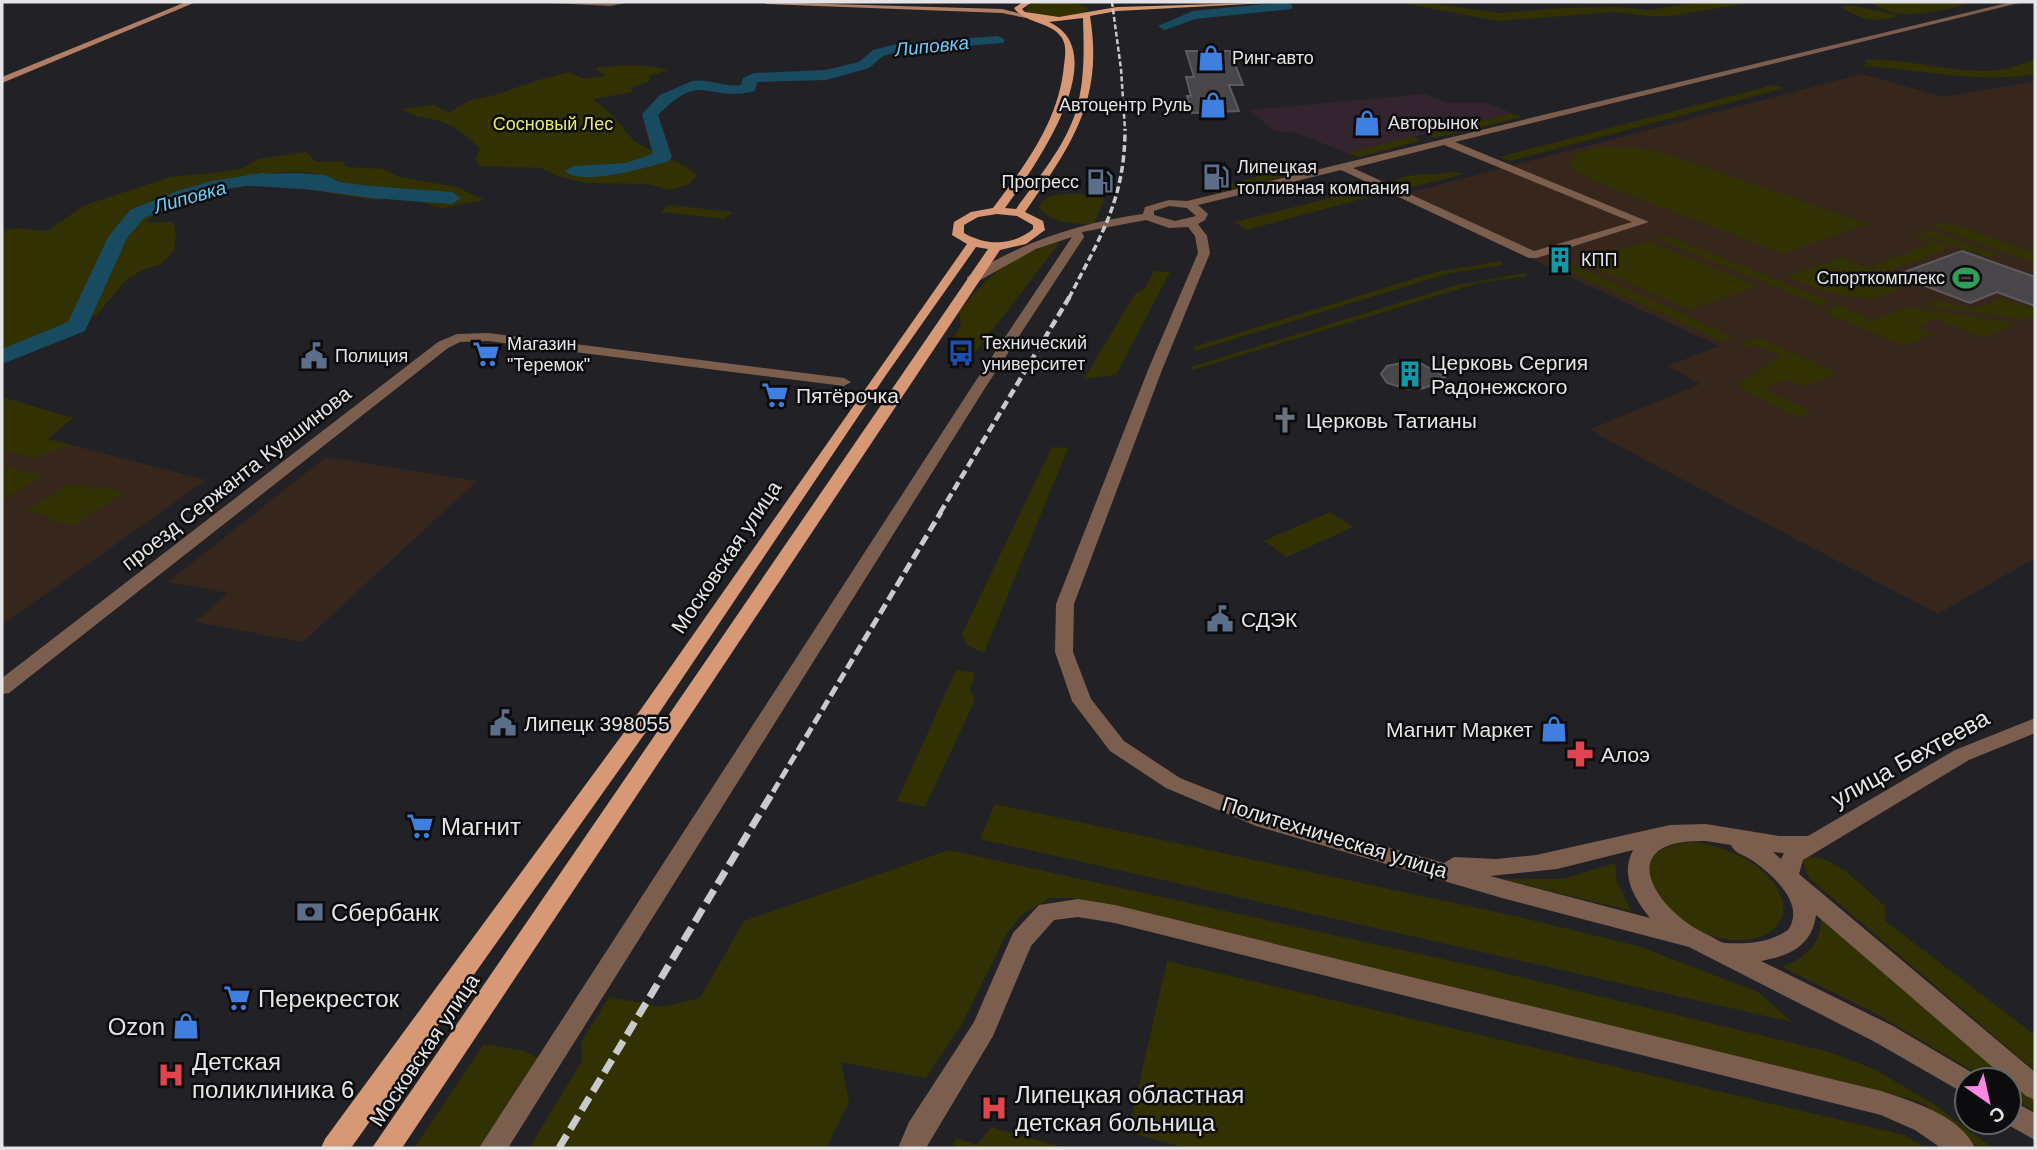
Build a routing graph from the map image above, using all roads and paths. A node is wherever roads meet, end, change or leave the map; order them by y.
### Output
1 (191, 2) edge
2 (535, 2) edge
3 (625, 2) edge
4 (766, 2) edge
5 (972, 2) edge
6 (1026, 2) edge
7 (1174, 2) edge
8 (1284, 2) edge
9 (2019, 2) edge
10 (1098, 12) junction
11 (1026, 16) junction
12 (1087, 17) junction
13 (2, 80) edge
14 (1445, 142) junction
15 (1343, 167) junction
16 (1186, 205) junction
17 (997, 211) junction
18 (1019, 213) junction
19 (1148, 216) junction
20 (1039, 223) junction
21 (1190, 223) junction
22 (1075, 231) junction
23 (1042, 240) junction
24 (973, 243) junction
25 (1018, 243) junction
26 (996, 246) junction
27 (971, 281) junction
28 (844, 382) dead end
29 (2, 688) edge
30 (2035, 724) edge
31 (1670, 834) junction
32 (1721, 836) junction
33 (1812, 843) junction
34 (1405, 859) junction
35 (1788, 878) junction
36 (1695, 939) junction
37 (1953, 1075) edge
38 (2035, 1088) edge
39 (335, 1148) edge
40 (386, 1148) edge
41 (493, 1148) edge
42 (912, 1148) edge
43 (1961, 1148) edge

1 - 13 main road
2 - 3 street
4 - 11 main road
5 - 6 main road
6 - 11 main road
7 - 10 main road
8 - 10 main road
9 - 14 street
10 - 12 main road
11 - 12 main road
11 - 17 main road
12 - 18 main road
14 - 15 street
14 - 15 street
15 - 16 street
16 - 19 street
16 - 21 street, Политехническая улица
17 - 18 main road
17 - 24 main road
18 - 20 main road
19 - 21 street
19 - 22 street
20 - 22 street
20 - 25 main road
21 - 34 street, Политехническая улица
22 - 23 street
22 - 41 street
23 - 25 street
23 - 27 street
24 - 26 main road
24 - 39 main road, Московская улица
25 - 26 main road
26 - 27 main road, Московская улица
27 - 40 main road, Московская улица
28 - 29 street, проезд Сержанта Кувшинова
30 - 33 street, улица Бехтеева
31 - 32 street
31 - 34 street
31 - 36 street
32 - 33 street
32 - 35 street
33 - 35 street
34 - 36 street, Политехническая улица
35 - 36 street
35 - 38 street
36 - 37 street, Политехническая улица
42 - 43 street

